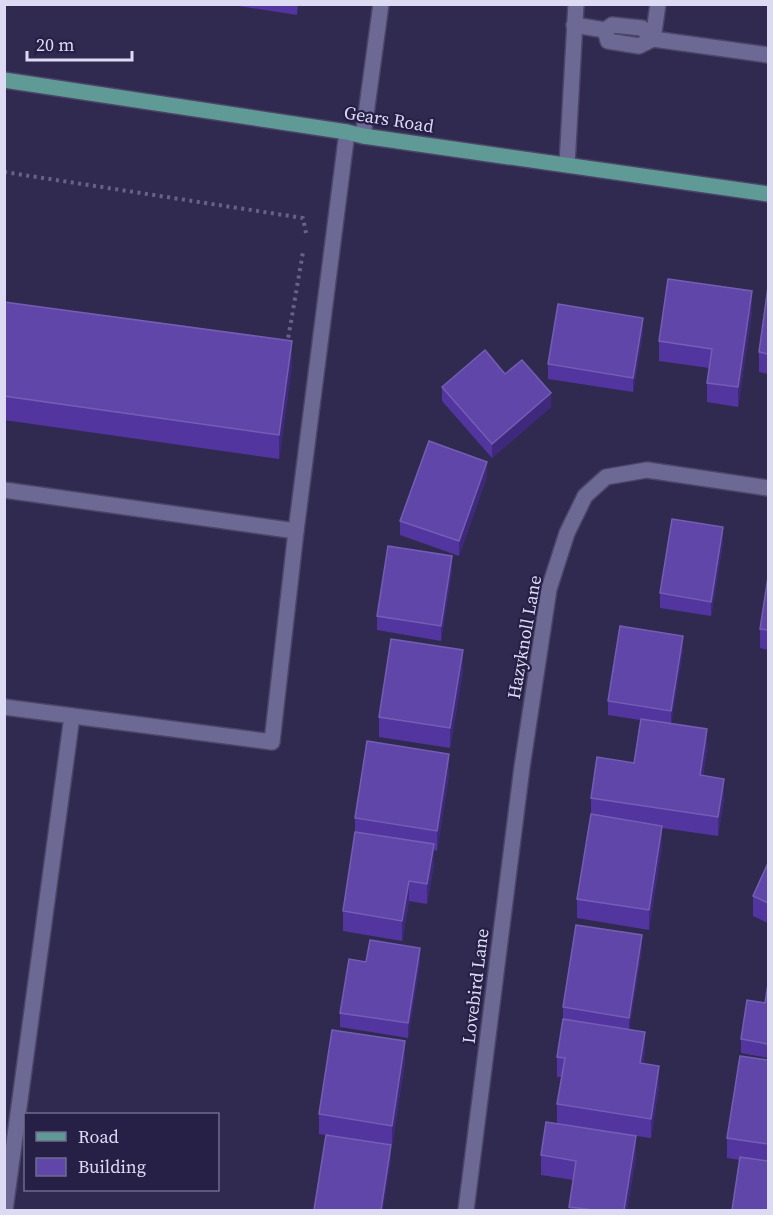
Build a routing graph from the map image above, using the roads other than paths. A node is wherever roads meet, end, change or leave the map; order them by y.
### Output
1 (381, 4) edge
2 (576, 4) edge
3 (658, 4) edge
4 (574, 25) junction
5 (653, 39) junction
6 (768, 55) edge
7 (4, 80) edge
8 (347, 132) junction
9 (363, 136) junction
10 (567, 164) junction
11 (768, 194) edge
12 (768, 488) edge
13 (4, 490) edge
14 (296, 531) junction
15 (4, 707) edge
16 (72, 716) junction
17 (522, 767) joint
18 (5, 1210) edge
19 (466, 1210) edge

1 - 9 street
2 - 4 street
3 - 5 street
4 - 5 street
4 - 10 street
5 - 6 street
7 - 8 main road, Gears Road
8 - 9 main road, Gears Road
8 - 14 street
9 - 10 main road, Gears Road
10 - 11 main road, Gears Road
12 - 17 street, Hazyknoll Lane
13 - 14 street
14 - 16 street
15 - 16 street
16 - 18 street
17 - 19 street, Lovebird Lane

